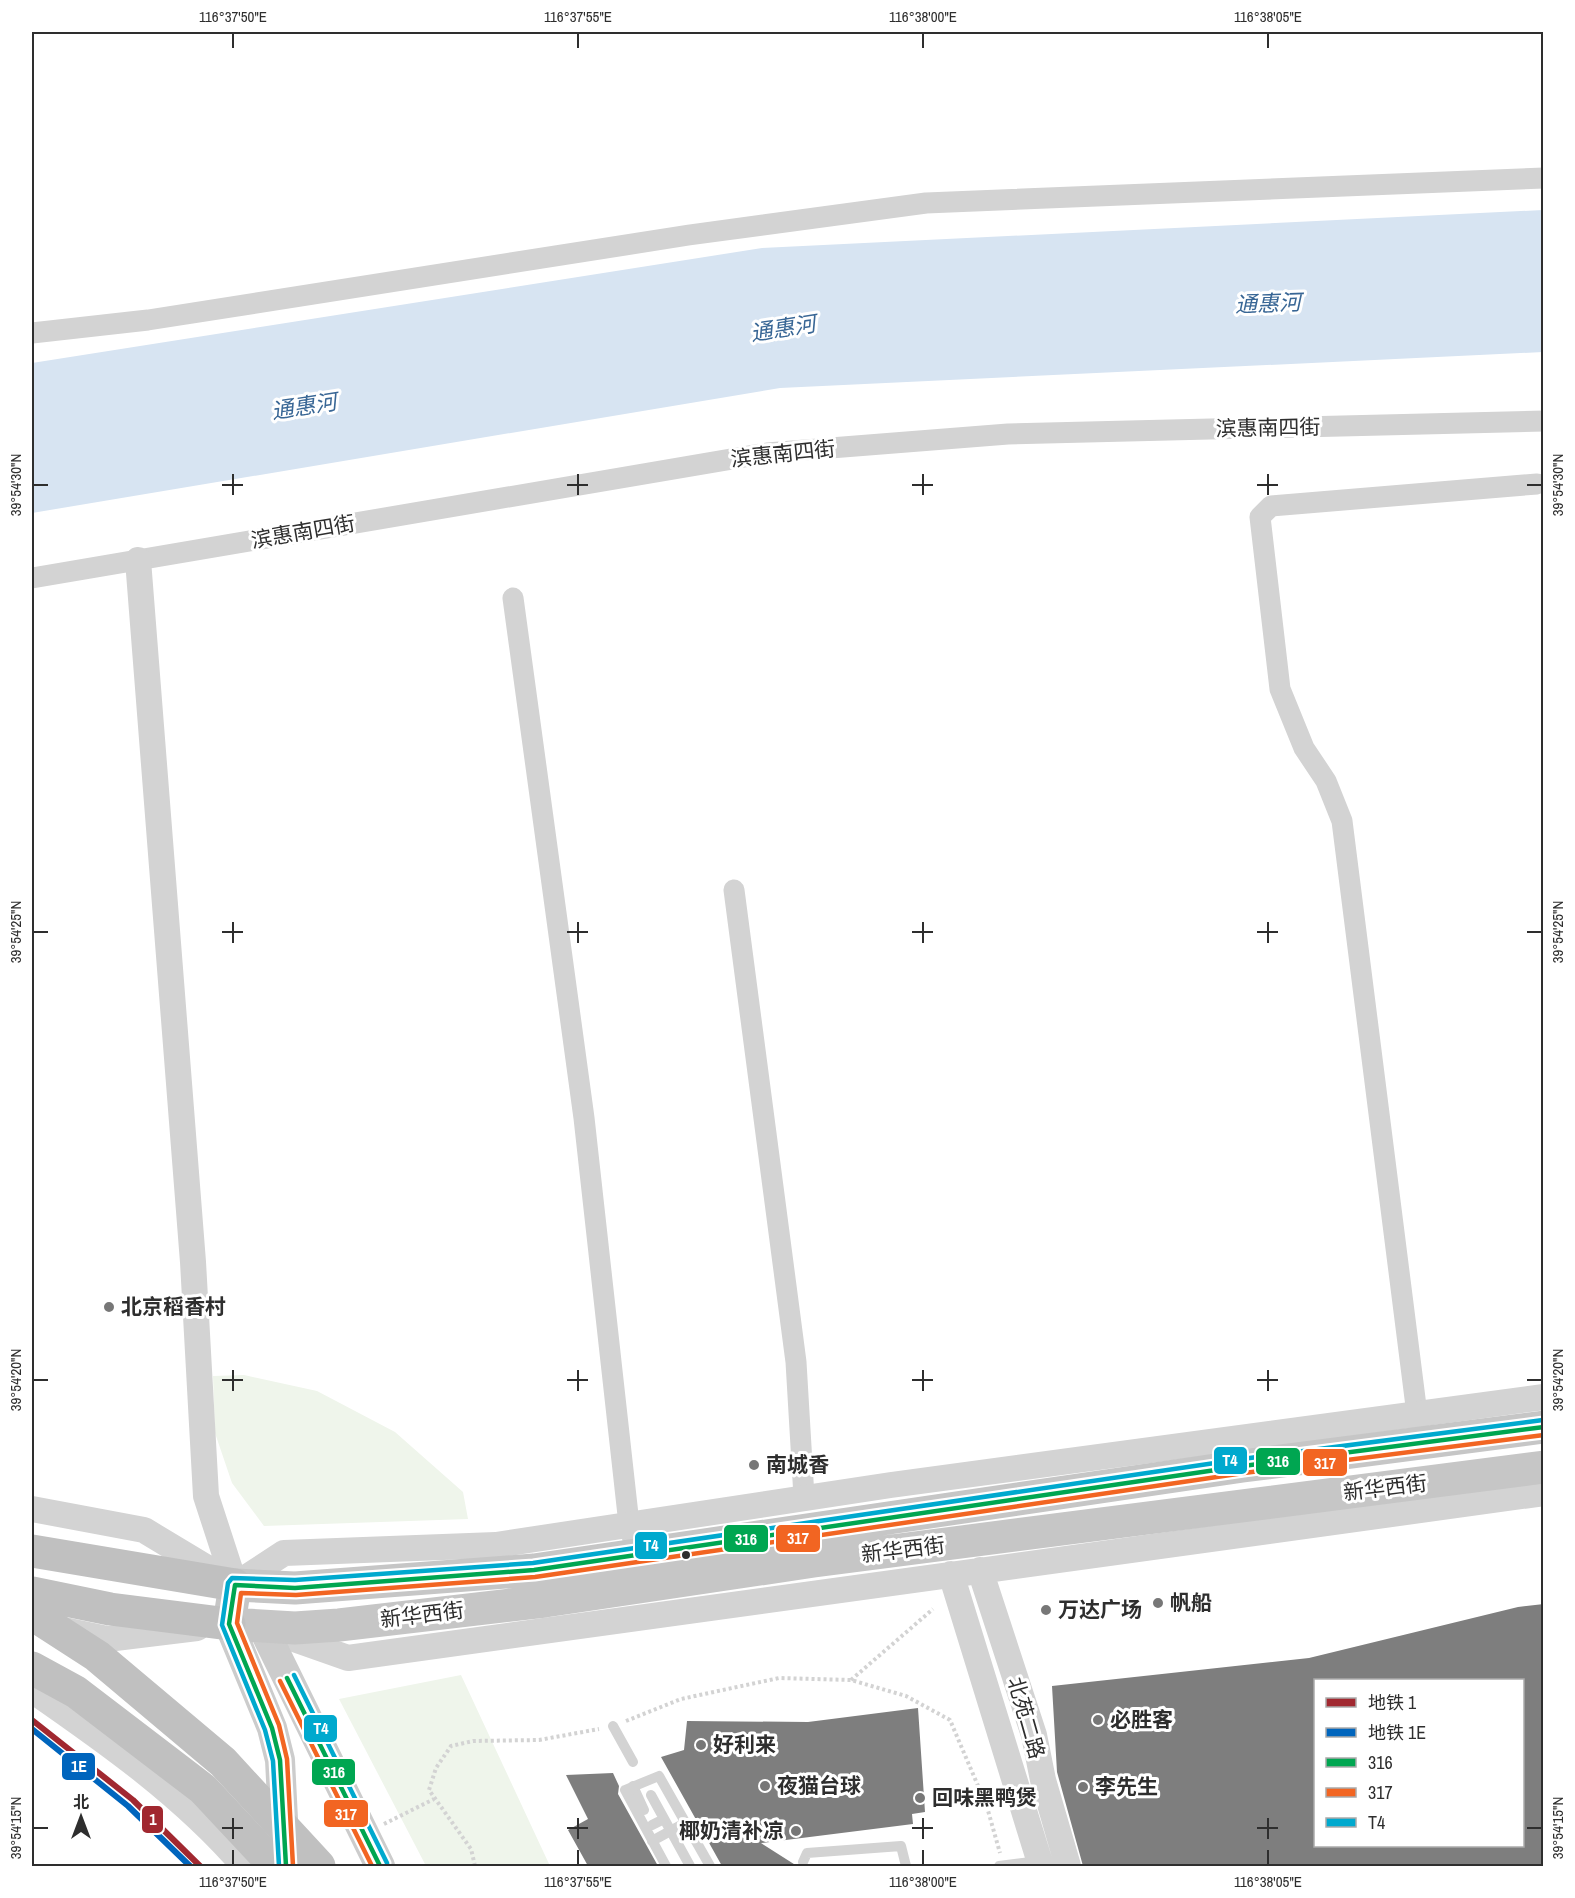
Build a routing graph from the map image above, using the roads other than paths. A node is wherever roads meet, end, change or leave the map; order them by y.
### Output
1 (1544, 178) edge
2 (32, 333) edge
3 (1544, 421) edge
4 (1538, 484) dead end
5 (138, 560) junction
6 (32, 578) edge
7 (513, 598) dead end
8 (734, 890) dead end
9 (1544, 1397) edge
10 (1544, 1427) edge
11 (1418, 1429) junction
12 (1544, 1467) edge
13 (1544, 1493) edge
14 (804, 1497) junction
15 (32, 1509) edge
16 (633, 1540) junction
17 (32, 1551) edge
18 (980, 1570) junction
19 (951, 1574) junction
20 (235, 1585) junction
21 (32, 1593) edge
22 (32, 1614) edge
23 (32, 1624) edge
24 (229, 1624) junction
25 (263, 1628) junction
26 (32, 1668) edge
27 (32, 1690) edge
28 (613, 1726) road end
29 (633, 1762) dead end
30 (633, 1786) junction
31 (651, 1795) dead end
32 (644, 1810) dead end
33 (664, 1819) junction
34 (686, 1823) junction
35 (652, 1825) dead end
36 (652, 1840) junction
37 (803, 1862) dead end
38 (1040, 1863) edge
39 (244, 1866) edge
40 (275, 1866) edge
41 (286, 1866) edge
42 (319, 1866) edge
43 (380, 1866) edge
44 (666, 1866) edge
45 (690, 1866) edge
46 (710, 1866) edge
47 (906, 1866) edge
48 (1002, 1866) edge
49 (1068, 1866) edge

1 - 2 street
3 - 5 street, 滨惠南四街
4 - 11 street
5 - 6 street, 滨惠南四街
5 - 20 street
7 - 16 street
8 - 14 street
9 - 11 street
10 - 11 main road, 新华西街
11 - 14 street
11 - 16 main road, 新华西街
12 - 25 main road, 新华西街
13 - 18 street
14 - 16 street
15 - 20 street
16 - 20 main road, 新华西街
17 - 20 highway
18 - 19 street
18 - 49 street, 北苑二路
19 - 25 street
19 - 38 street, 北苑二路
20 - 24 main road
20 - 25 main road
21 - 24 highway
22 - 42 highway, bridge
23 - 24 street
24 - 25 main road, 新华西街
24 - 41 main road
25 - 43 main road
26 - 40 highway
27 - 39 street
28 - 29 lane
30 - 32 lane
30 - 34 lane, bridge
30 - 36 lane, bridge
31 - 33 lane
33 - 35 lane
33 - 45 lane
34 - 36 lane, bridge
34 - 46 lane, bridge
36 - 44 lane, bridge
37 - 47 lane
38 - 48 lane

